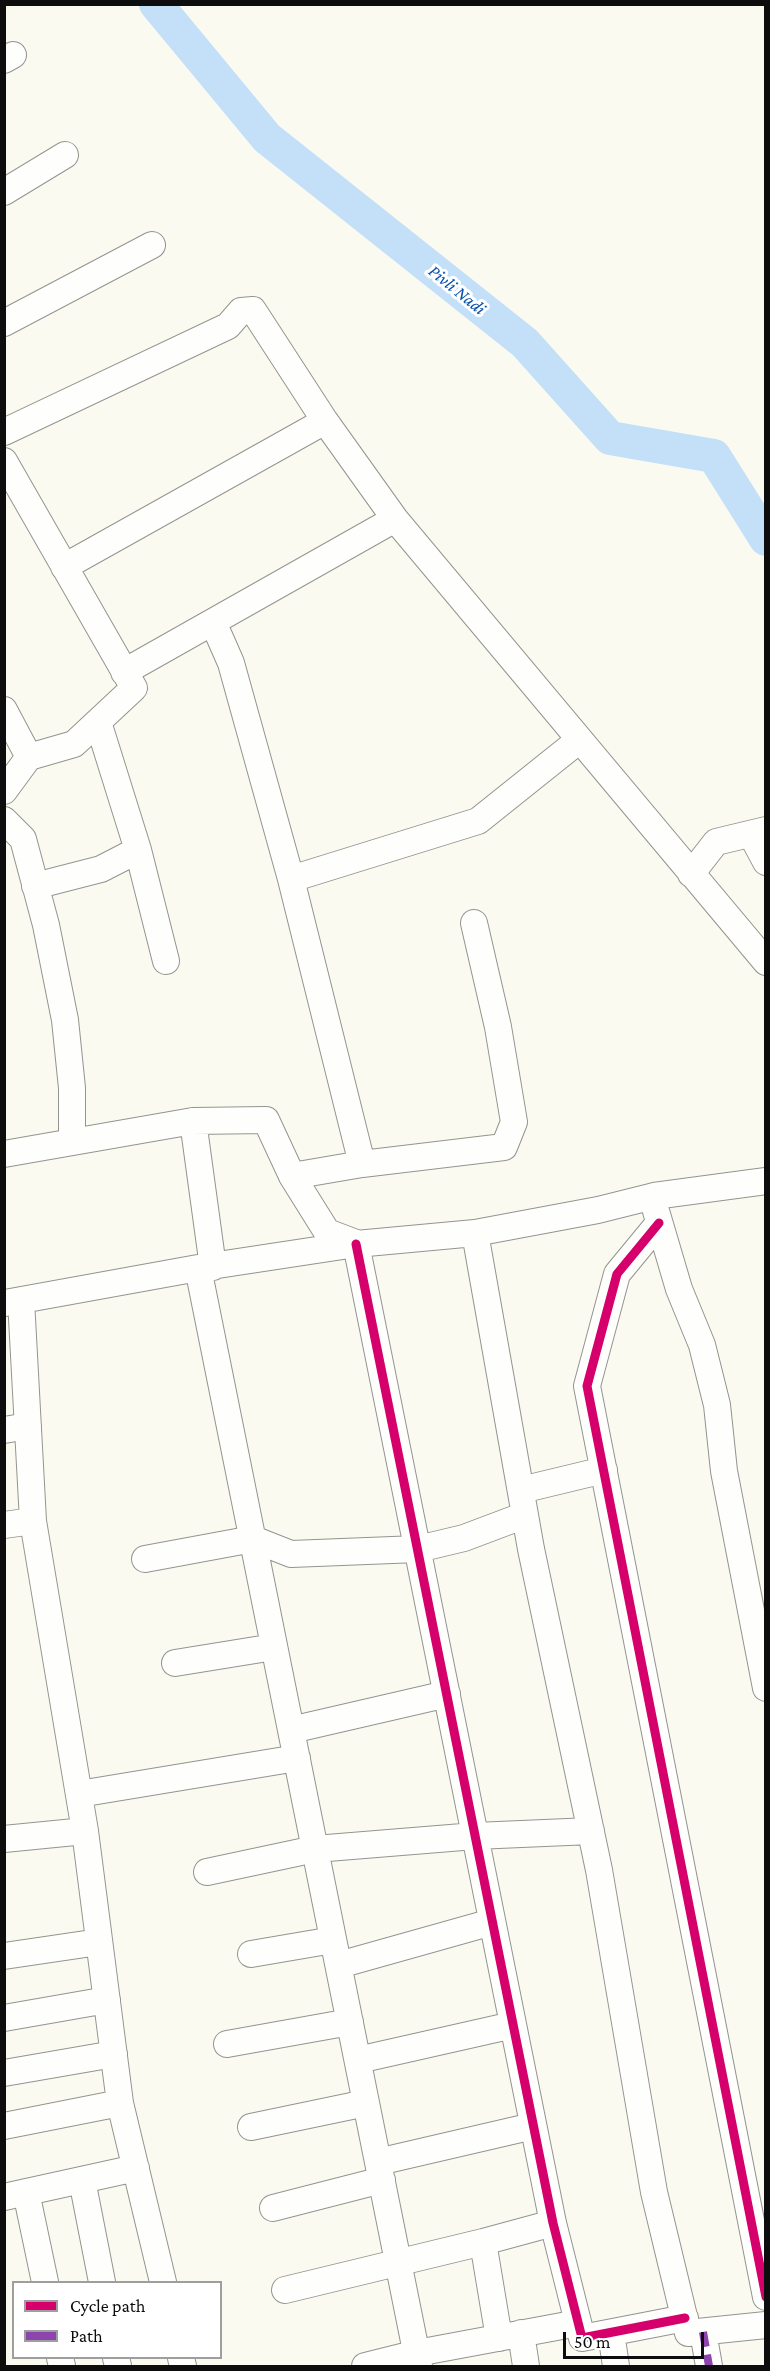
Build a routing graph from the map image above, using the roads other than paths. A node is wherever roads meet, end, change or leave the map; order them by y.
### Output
1 (65, 155) dead end
2 (4, 192) edge
3 (153, 245) dead end
4 (4, 323) edge
5 (324, 421) junction
6 (4, 432) edge
7 (4, 461) edge
8 (395, 519) junction
9 (64, 567) junction
10 (213, 622) junction
11 (124, 672) junction
12 (4, 710) edge
13 (98, 722) junction
14 (578, 741) junction
15 (29, 757) junction
16 (4, 791) edge
17 (4, 820) edge
18 (758, 832) edge
19 (138, 850) junction
20 (765, 862) edge
21 (691, 874) junction
22 (291, 879) junction
23 (36, 886) junction
24 (474, 923) dead end
25 (166, 961) dead end
26 (765, 962) edge
27 (193, 1121) junction
28 (72, 1142) junction
29 (4, 1154) edge
30 (362, 1164) junction
31 (292, 1176) junction
32 (765, 1182) edge
33 (654, 1196) junction
34 (659, 1223) junction
35 (475, 1233) junction
36 (356, 1244) junction
37 (205, 1267) junction
38 (13, 1301) edge
39 (16, 1428) edge
40 (604, 1470) junction
41 (525, 1513) junction
42 (33, 1521) junction
43 (4, 1525) edge
44 (253, 1539) junction
45 (419, 1557) junction
46 (145, 1559) dead end
47 (758, 1609) edge
48 (274, 1647) junction
49 (175, 1663) dead end
50 (765, 1688) edge
51 (447, 1694) junction
52 (291, 1730) junction
53 (297, 1758) junction
54 (79, 1794) junction
55 (85, 1831) junction
56 (591, 1831) junction
57 (475, 1836) junction
58 (4, 1839) edge
59 (315, 1850) junction
60 (207, 1872) dead end
61 (492, 1922) junction
62 (99, 1942) junction
63 (336, 1953) junction
64 (251, 1954) dead end
65 (4, 1956) edge
66 (107, 2000) junction
67 (4, 2018) edge
68 (350, 2022) junction
69 (513, 2025) junction
70 (227, 2044) dead end
71 (114, 2054) junction
72 (358, 2060) junction
73 (4, 2073) edge
74 (120, 2103) junction
75 (366, 2103) junction
76 (4, 2126) edge
77 (533, 2126) junction
78 (251, 2127) dead end
79 (136, 2168) junction
80 (380, 2171) junction
81 (81, 2180) junction
82 (15, 2195) edge
83 (273, 2208) dead end
84 (553, 2223) junction
85 (483, 2242) junction
86 (398, 2262) junction
87 (44, 2281) edge
88 (102, 2281) edge
89 (163, 2281) edge
90 (285, 2290) dead end
91 (765, 2298) edge
92 (578, 2323) junction
93 (694, 2325) junction
94 (765, 2325) edge
95 (611, 2333) junction
96 (510, 2336) junction
97 (418, 2360) edge
98 (365, 2367) edge
99 (526, 2367) edge
100 (616, 2367) edge
101 (709, 2367) edge

1 - 2 street
3 - 4 street
5 - 6 street
5 - 8 street
5 - 9 street
7 - 9 street
8 - 10 street
8 - 14 street
9 - 11 street
10 - 11 street
10 - 22 street
11 - 13 street
12 - 15 street
13 - 15 street
13 - 19 street
14 - 21 street
14 - 22 street
15 - 16 street
17 - 23 street
18 - 20 street
18 - 21 street
19 - 23 street
19 - 25 street
21 - 26 street
22 - 30 street
23 - 28 street
24 - 30 street
27 - 28 street
27 - 31 street
27 - 37 street
28 - 29 street
30 - 31 street
31 - 36 street
32 - 33 street
33 - 34 street
33 - 35 street
34 - 40 street
34 - 47 street
35 - 36 street
35 - 41 street
36 - 37 street
36 - 45 street
37 - 38 street
37 - 44 street
38 - 39 street
39 - 42 street
40 - 41 street
40 - 91 street
41 - 45 street
41 - 56 street
42 - 43 street
42 - 54 street
44 - 45 street
44 - 46 street
44 - 48 street
45 - 51 street
47 - 50 street
48 - 49 street
48 - 52 street
51 - 52 street
51 - 57 street
52 - 53 street
53 - 54 street
53 - 59 street
54 - 55 street
55 - 58 street
55 - 62 street
56 - 57 street
56 - 93 street
57 - 59 street
57 - 61 street
59 - 60 street
59 - 63 street
61 - 63 street
61 - 69 street
62 - 65 street
62 - 66 street
63 - 64 street
63 - 68 street
66 - 67 street
66 - 71 street
68 - 70 street
68 - 72 street
69 - 72 street
69 - 77 street
71 - 73 street
71 - 74 street
72 - 75 street
74 - 76 street
74 - 79 street
75 - 78 street
75 - 80 street
77 - 80 street
77 - 84 street
79 - 81 street
79 - 89 street
80 - 83 street
80 - 86 street
81 - 82 street
81 - 88 street
82 - 87 street
84 - 85 street
84 - 92 street
85 - 86 street
85 - 96 street
86 - 90 street
86 - 97 street
92 - 95 street
92 - 96 street
93 - 94 street
93 - 95 street
93 - 101 street
95 - 100 street
96 - 97 street
96 - 99 street
97 - 98 street

